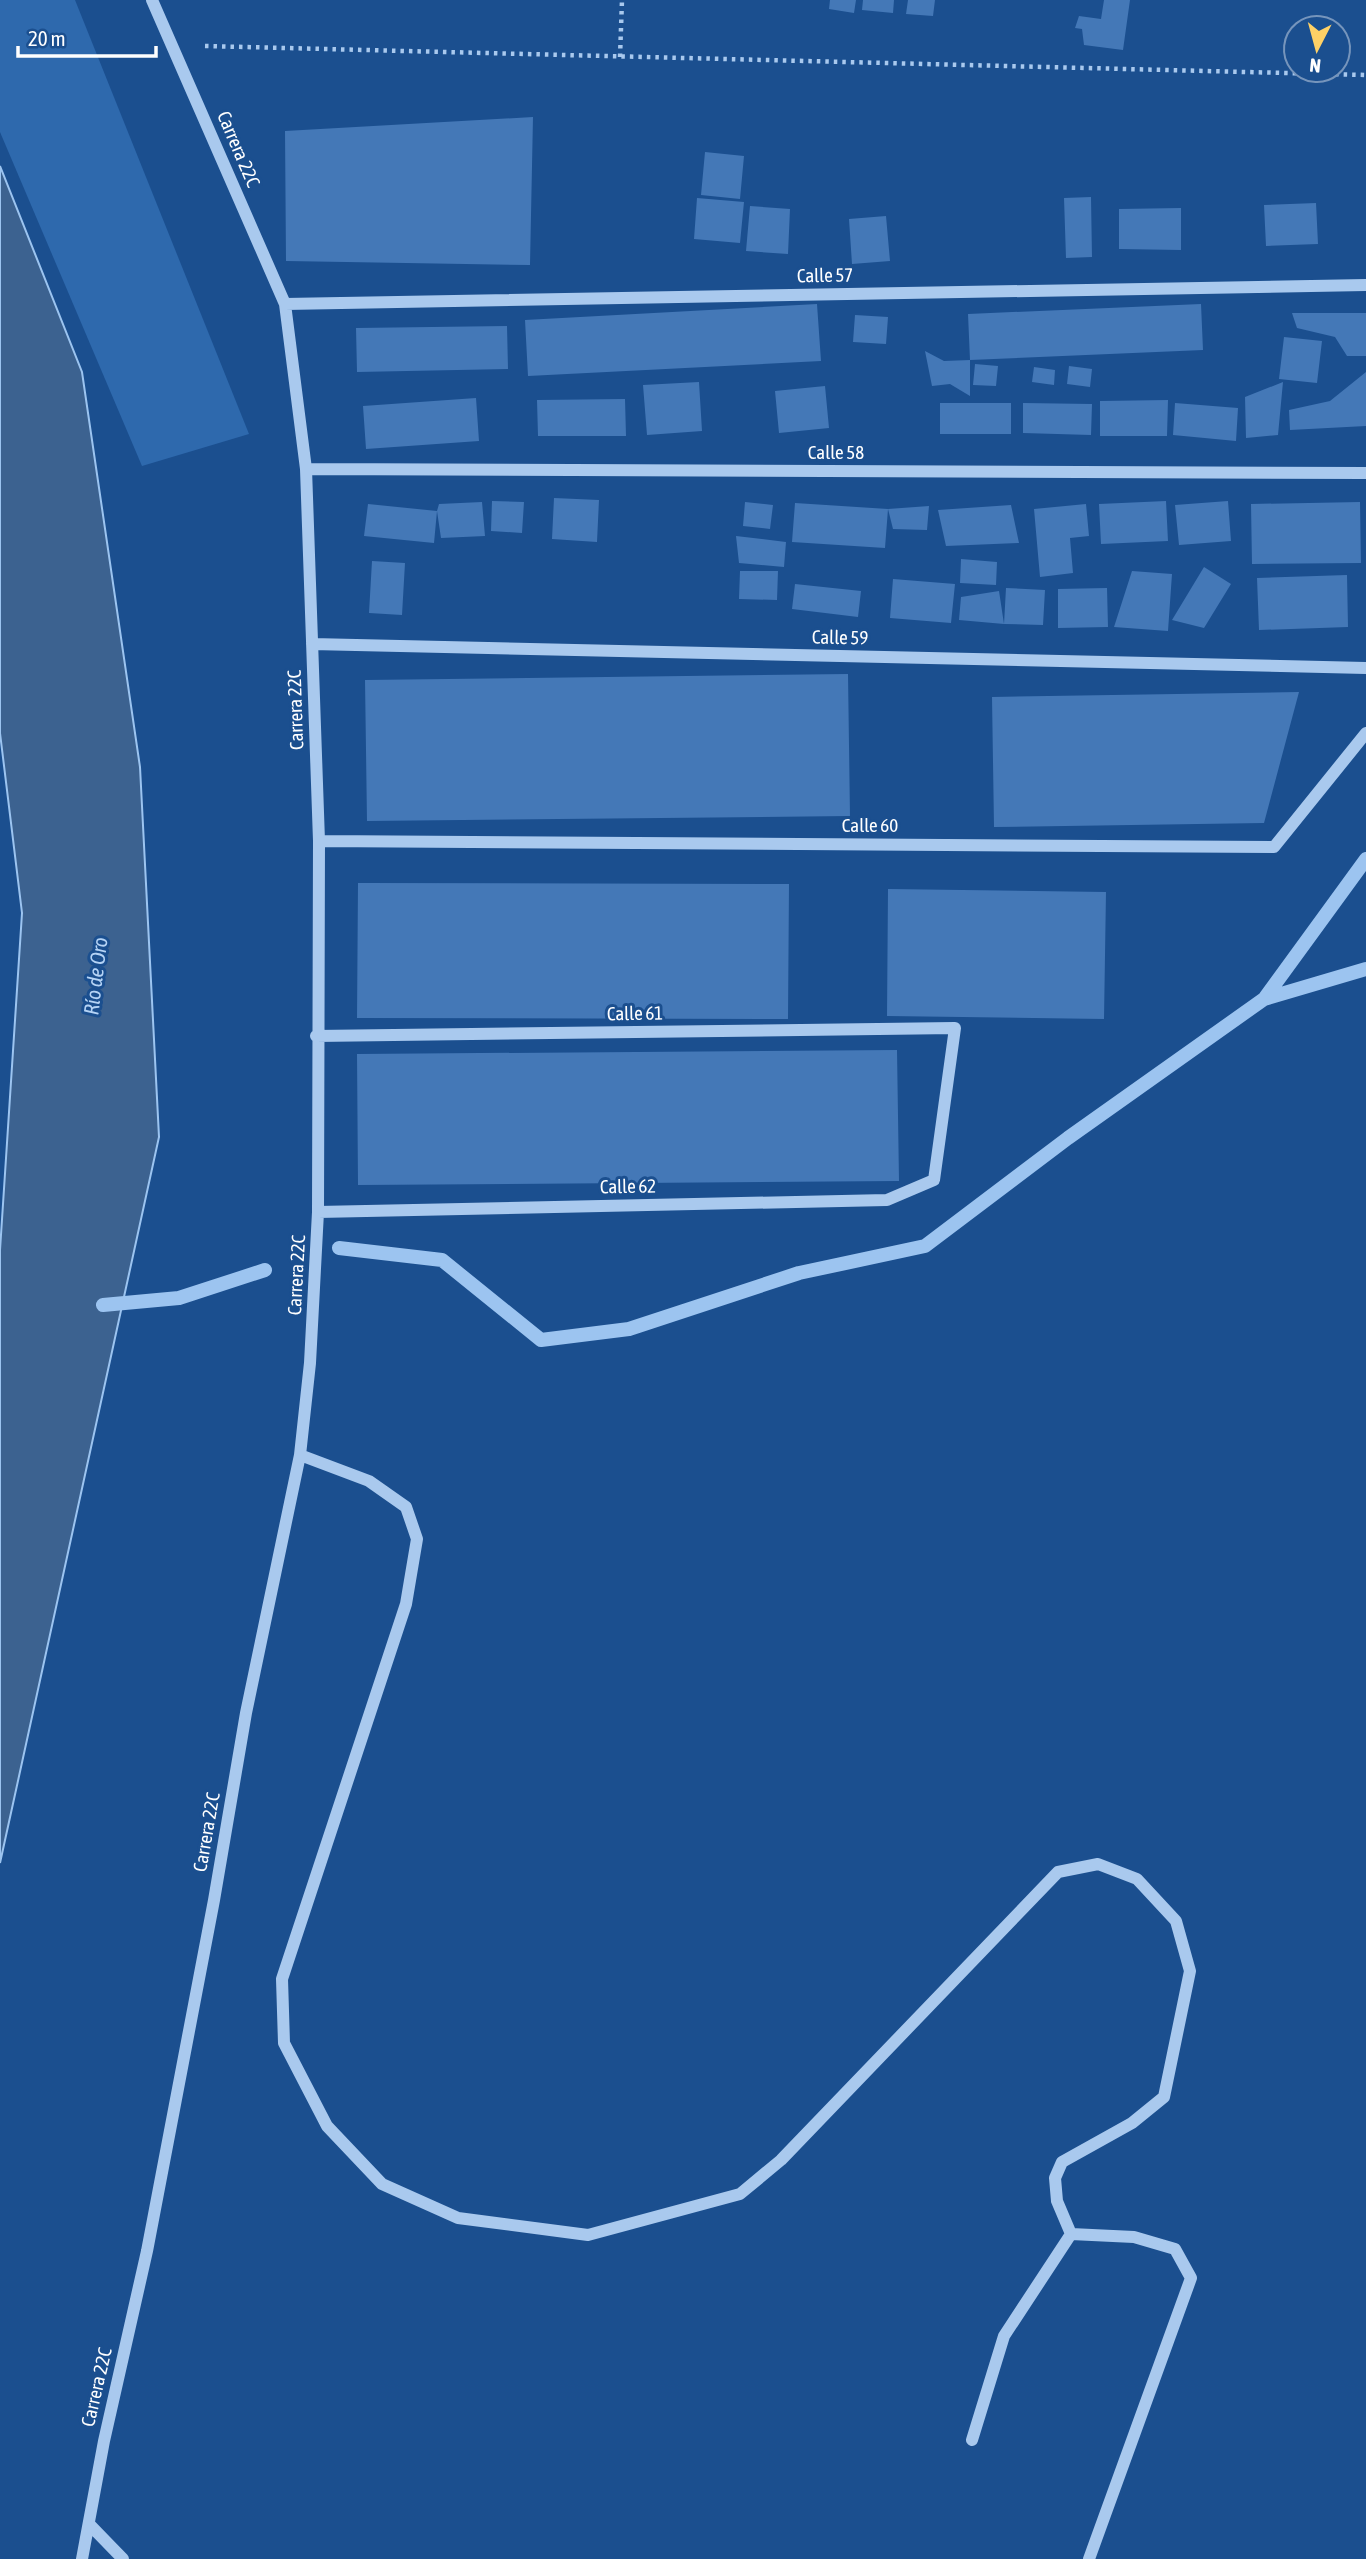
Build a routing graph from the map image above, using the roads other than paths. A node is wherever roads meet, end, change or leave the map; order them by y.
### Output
1 (152, 0) edge
2 (1366, 285) edge
3 (285, 304) junction
4 (306, 469) junction
5 (1366, 473) edge
6 (312, 645) junction
7 (1366, 668) edge
8 (1366, 733) edge
9 (319, 841) junction
10 (316, 1037) junction
11 (934, 1181) joint
12 (318, 1212) junction
13 (300, 1455) junction
14 (1071, 2234) junction
15 (972, 2440) dead end
16 (89, 2524) junction
17 (82, 2559) edge
18 (123, 2559) edge
19 (1089, 2559) edge

1 - 3 street, Carrera 22C
2 - 3 street, Calle 57
3 - 4 street, Carrera 22C
4 - 5 street, Calle 58
4 - 6 street, Carrera 22C
6 - 7 street, Calle 59
6 - 9 street, Carrera 22C
8 - 9 street, Calle 60
9 - 10 street, Carrera 22C
10 - 11 street, Calle 61
10 - 12 street, Carrera 22C
11 - 12 street, Calle 62
12 - 13 street, Carrera 22C
13 - 14 street
13 - 16 street, Carrera 22C
14 - 15 street
14 - 19 street
16 - 17 street, Carrera 22C
16 - 18 street

